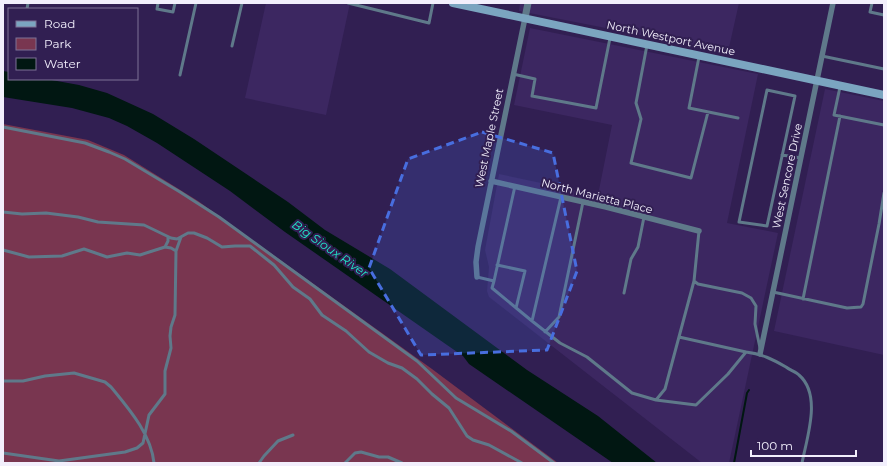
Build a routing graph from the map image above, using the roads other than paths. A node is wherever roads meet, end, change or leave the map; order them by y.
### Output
1 (158, 3) edge
2 (174, 3) edge
3 (196, 3) edge
4 (242, 3) edge
5 (348, 3) edge
6 (433, 3) edge
7 (453, 3) edge
8 (528, 3) edge
9 (833, 3) edge
10 (872, 3) edge
11 (884, 15) edge
12 (525, 18) junction
13 (611, 36) junction
14 (648, 44) junction
15 (232, 46) dead end
16 (699, 55) junction
17 (822, 56) junction
18 (884, 69) edge
19 (513, 74) junction
20 (180, 75) dead end
21 (817, 81) junction
22 (840, 86) junction
23 (884, 95) edge
24 (708, 112) junction
25 (840, 116) junction
26 (738, 118) dead end
27 (884, 124) edge
28 (3, 127) edge
29 (782, 155) junction
30 (801, 158) junction
31 (491, 181) junction
32 (514, 186) junction
33 (884, 193) edge
34 (562, 197) junction
35 (583, 202) junction
36 (3, 212) edge
37 (644, 217) junction
38 (699, 231) joint
39 (181, 236) junction
40 (168, 237) junction
41 (172, 239) junction
42 (165, 247) junction
43 (171, 248) junction
44 (3, 250) edge
45 (176, 251) junction
46 (497, 265) junction
47 (477, 277) joint
48 (494, 281) junction
49 (694, 281) junction
50 (773, 292) junction
51 (624, 293) dead end
52 (803, 298) junction
53 (516, 308) junction
54 (532, 321) junction
55 (545, 332) junction
56 (679, 337) junction
57 (746, 352) junction
58 (760, 354) junction
59 (3, 381) edge
60 (656, 400) junction
61 (145, 435) junction
62 (293, 435) dead end
63 (3, 453) edge
64 (154, 463) edge
65 (259, 463) edge
66 (345, 463) edge
67 (402, 463) edge
68 (522, 463) edge
69 (554, 463) edge
70 (802, 463) edge

1 - 2 lane
3 - 20 lane
4 - 15 lane
5 - 6 lane
7 - 12 main road, North Westport Avenue
8 - 12 street, West Maple Street
9 - 17 street, West Sencore Drive
10 - 11 lane
12 - 13 main road, North Westport Avenue
12 - 19 street, West Maple Street
13 - 14 main road, North Westport Avenue
13 - 19 lane
14 - 16 main road, North Westport Avenue
14 - 24 lane
16 - 21 main road, North Westport Avenue
16 - 24 lane
17 - 18 lane
17 - 21 street, West Sencore Drive
19 - 31 street, West Maple Street
21 - 22 main road, North Westport Avenue
21 - 30 street, West Sencore Drive
22 - 23 main road, North Westport Avenue
22 - 25 lane
24 - 26 lane
25 - 27 lane
25 - 52 lane
28 - 69 lane
29 - 29 lane
29 - 30 lane
30 - 50 street, West Sencore Drive
31 - 32 street, North Marietta Place
31 - 47 street, West Maple Street
32 - 34 street, North Marietta Place
32 - 46 lane
33 - 52 lane
34 - 35 street, North Marietta Place
34 - 54 lane
35 - 37 street, North Marietta Place
35 - 55 lane
36 - 40 lane
37 - 38 street, North Marietta Place
37 - 51 lane
38 - 49 lane
39 - 41 lane
39 - 45 lane
39 - 68 lane
40 - 41 lane
40 - 42 lane
41 - 43 lane
42 - 43 lane
42 - 44 lane
43 - 45 lane
45 - 61 lane
46 - 48 lane
46 - 53 lane
47 - 48 lane
48 - 53 lane
49 - 56 lane
49 - 58 lane
50 - 52 lane
50 - 58 street, West Sencore Drive
53 - 54 lane
54 - 55 lane
55 - 60 lane
56 - 57 lane
56 - 60 lane
57 - 58 lane
57 - 60 lane
58 - 70 lane
59 - 61 lane
61 - 63 lane
61 - 64 lane
62 - 65 lane
66 - 67 lane

